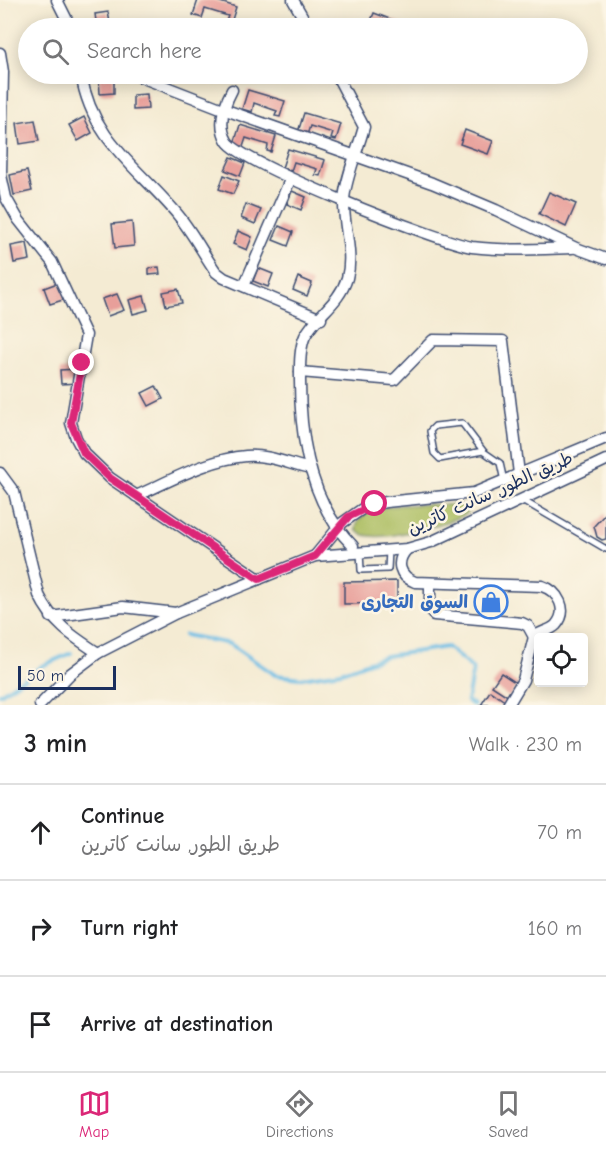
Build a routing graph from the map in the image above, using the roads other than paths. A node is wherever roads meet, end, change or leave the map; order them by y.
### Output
1 (57, 0) edge
2 (293, 0) edge
3 (66, 18) edge
4 (303, 18) edge
5 (0, 53) edge
6 (84, 84) edge
7 (159, 84) edge
8 (341, 84) edge
9 (232, 90) dead end
10 (223, 109) junction
11 (357, 157) junction
12 (290, 180) junction
13 (344, 200) junction
14 (576, 248) junction
15 (606, 259) edge
16 (244, 286) junction
17 (321, 319) junction
18 (300, 372) junction
19 (606, 438) edge
20 (483, 451) junction
21 (606, 460) edge
22 (310, 469) junction
23 (0, 473) edge
24 (519, 474) junction
25 (504, 481) junction
26 (136, 496) junction
27 (521, 499) junction
28 (348, 517) junction
29 (336, 529) junction
30 (356, 549) junction
31 (407, 549) junction
32 (606, 549) edge
33 (389, 550) junction
34 (315, 556) junction
35 (259, 579) junction
36 (430, 583) junction
37 (176, 613) junction
38 (51, 617) junction
39 (543, 633) edge
40 (534, 637) joint
41 (98, 653) junction
42 (40, 705) edge
43 (508, 705) edge

1 - 3 street
2 - 4 street
5 - 26 street
6 - 16 street
7 - 10 street
8 - 11 street
9 - 10 street
10 - 11 street
10 - 12 street
11 - 13 street
11 - 14 street
12 - 13 street
12 - 16 street
13 - 14 street
13 - 17 street
14 - 15 street
16 - 17 street
17 - 18 street
18 - 22 street
18 - 24 street
19 - 24 street, طريق الطور, سانت كاترين
20 - 20 lane
20 - 25 lane
21 - 27 street, طريق الطور, سانت كاترين
22 - 26 street
22 - 29 street
23 - 38 street
24 - 25 street, طريق الطور, سانت كاترين
25 - 28 street, طريق الطور, سانت كاترين
26 - 35 street
27 - 31 street, طريق الطور, سانت كاترين
27 - 32 lane
28 - 29 street, طريق الطور, سانت كاترين
28 - 30 street
29 - 30 street
29 - 34 street, طريق الطور, سانت كاترين
30 - 33 street, طريق الطور, سانت كاترين
30 - 33 lane
30 - 34 street, طريق الطور, سانت كاترين
31 - 33 street, طريق الطور, سانت كاترين
31 - 36 street
34 - 35 street, طريق الطور, سانت كاترين
35 - 37 street, طريق الطور, سانت كاترين
36 - 39 street
36 - 40 street
37 - 38 street
37 - 41 street, طريق الطور, سانت كاترين
38 - 41 street
40 - 43 street
41 - 42 street, طريق الطور, سانت كاترين

